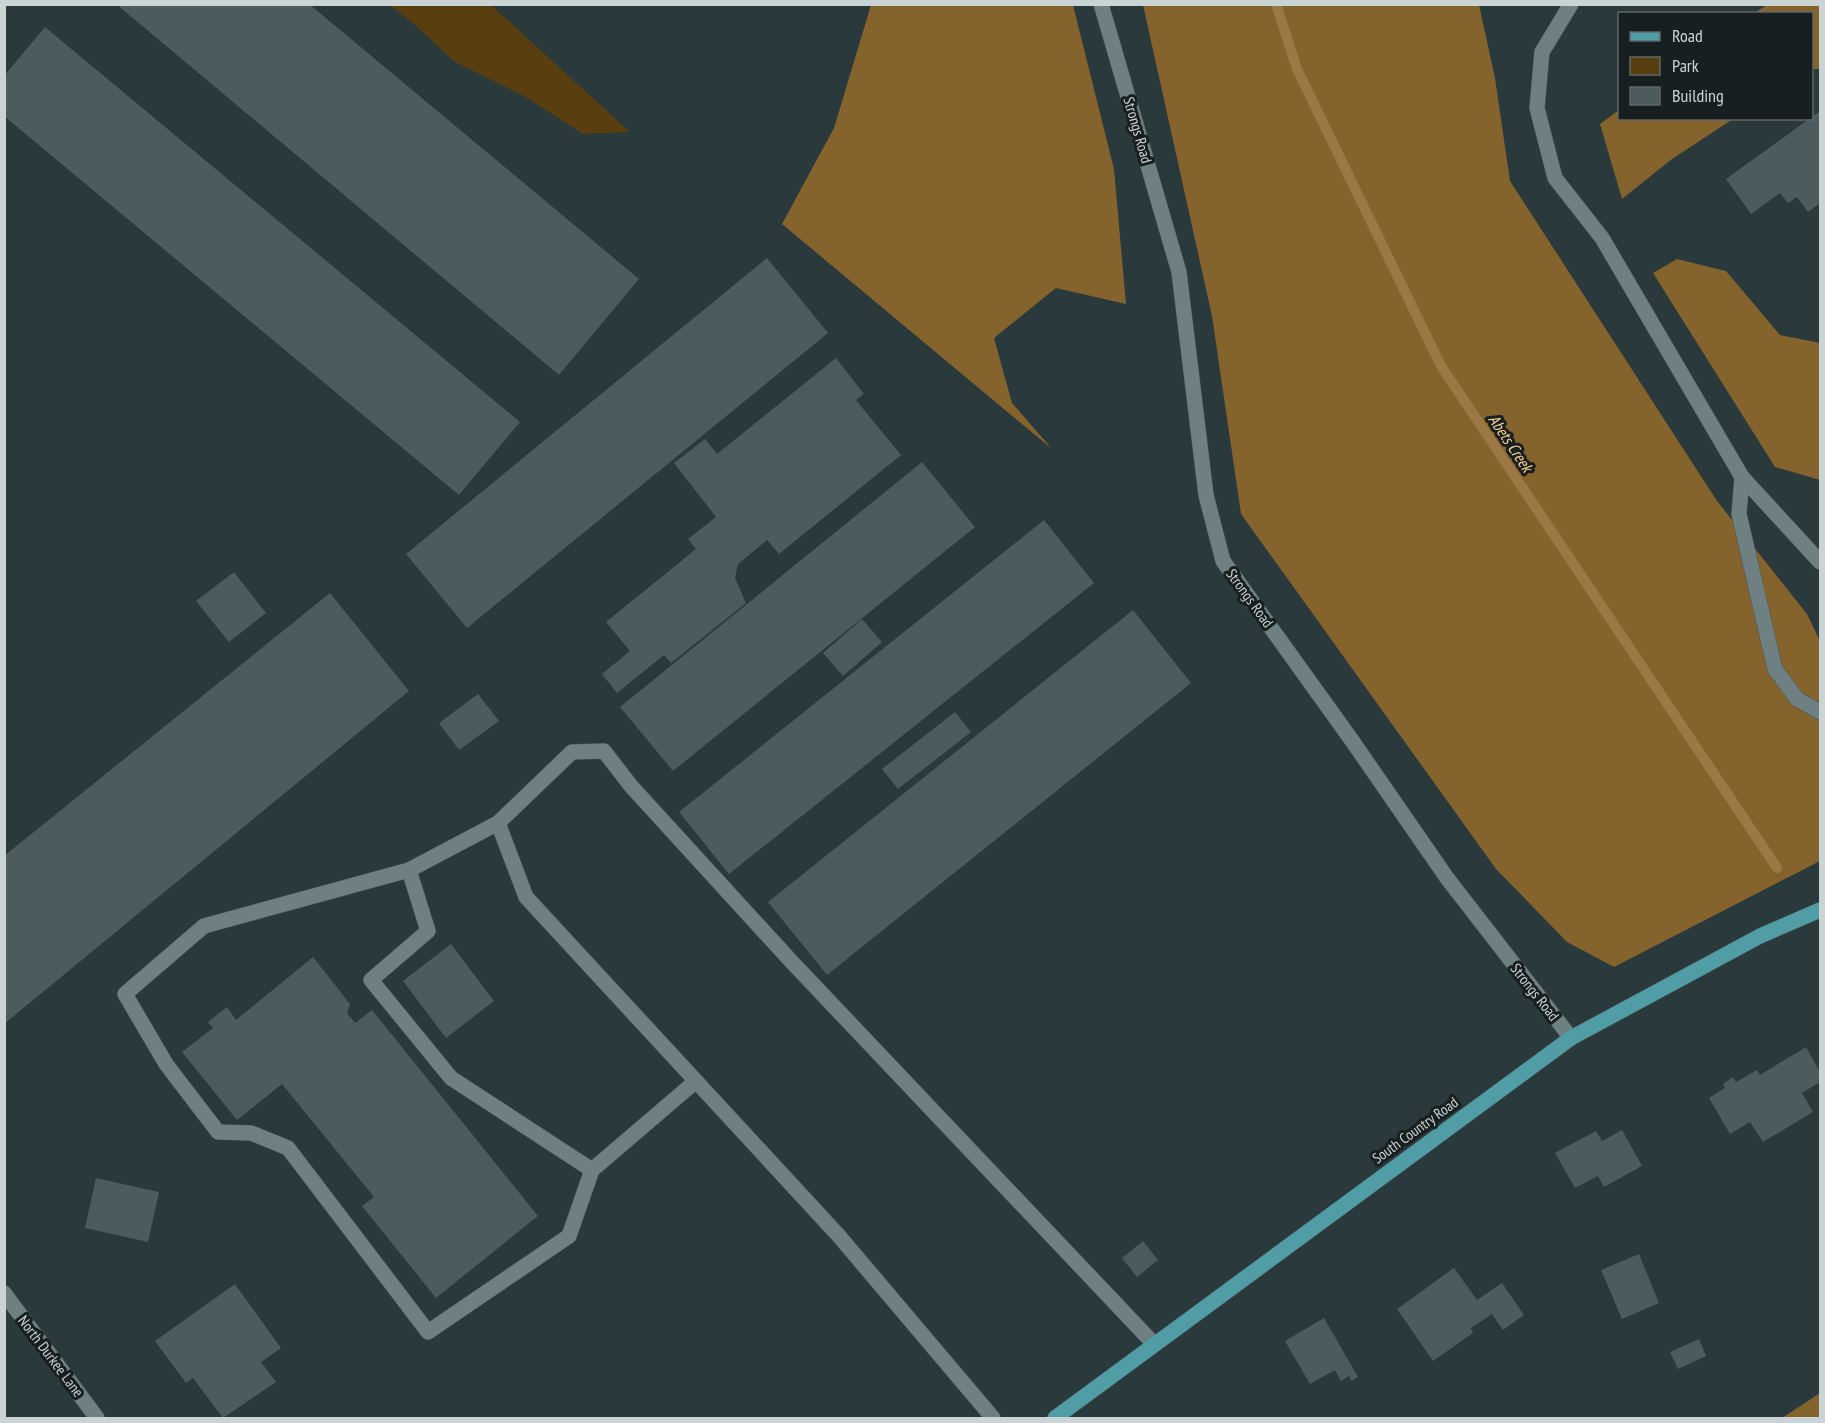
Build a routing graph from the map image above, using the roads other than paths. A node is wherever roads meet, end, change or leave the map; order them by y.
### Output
1 (1101, 4) edge
2 (1571, 4) edge
3 (1742, 477) junction
4 (1821, 562) edge
5 (1821, 712) edge
6 (498, 823) junction
7 (409, 870) junction
8 (1821, 910) edge
9 (1571, 1038) junction
10 (696, 1081) junction
11 (592, 1170) junction
12 (4, 1293) edge
13 (1154, 1344) junction
14 (98, 1419) edge
15 (993, 1419) edge
16 (1054, 1419) edge

1 - 9 street, Strongs Road
2 - 3 street
3 - 4 street
3 - 5 street
6 - 7 street
6 - 10 street
6 - 13 street
7 - 11 street
7 - 11 street
8 - 9 main road, South Country Road
9 - 13 main road, South Country Road
10 - 11 street
10 - 15 street
12 - 14 street, North Durkee Lane
13 - 16 main road, South Country Road

